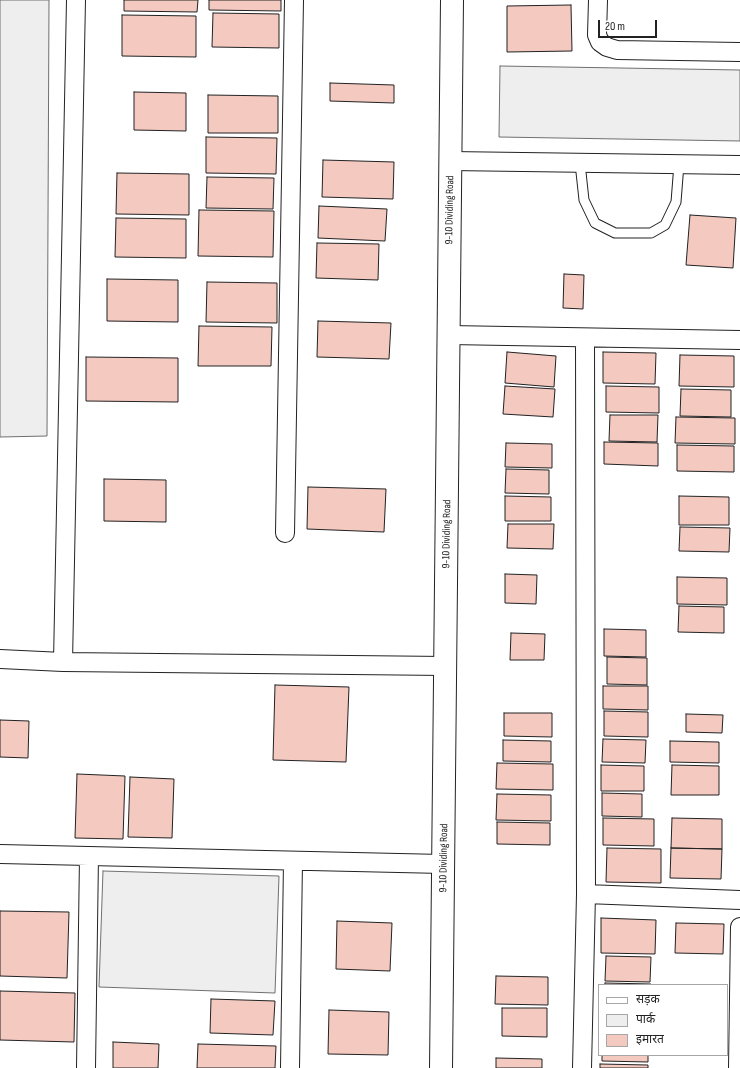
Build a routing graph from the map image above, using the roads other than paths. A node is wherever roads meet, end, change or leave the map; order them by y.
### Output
1 (76, 0) edge
2 (294, 0) edge
3 (452, 0) edge
4 (598, 0) edge
5 (740, 52) edge
6 (450, 161) junction
7 (580, 163) junction
8 (679, 164) junction
9 (740, 165) edge
10 (449, 335) junction
11 (585, 338) junction
12 (740, 340) edge
13 (285, 533) dead end
14 (0, 659) edge
15 (63, 662) junction
16 (446, 666) junction
17 (0, 854) edge
18 (89, 856) junction
19 (293, 861) junction
20 (443, 864) junction
21 (586, 894) junction
22 (740, 900) edge
23 (740, 927) edge
24 (86, 1068) edge
25 (290, 1068) edge
26 (442, 1068) edge
27 (582, 1068) edge
28 (738, 1068) edge

1 - 15 street
2 - 13 street
3 - 6 street, 9-10 Dividing Road
4 - 5 street
6 - 7 street
6 - 10 street, 9-10 Dividing Road
7 - 8 street
7 - 8 lane
8 - 9 street
10 - 11 street
10 - 16 street, 9-10 Dividing Road
11 - 12 street
11 - 21 street
14 - 15 street
15 - 16 street
16 - 20 street, 9-10 Dividing Road
17 - 18 street
18 - 19 street
18 - 24 street
19 - 20 street
19 - 25 street
20 - 26 street, 9-10 Dividing Road
21 - 22 street
21 - 27 street
23 - 28 street

